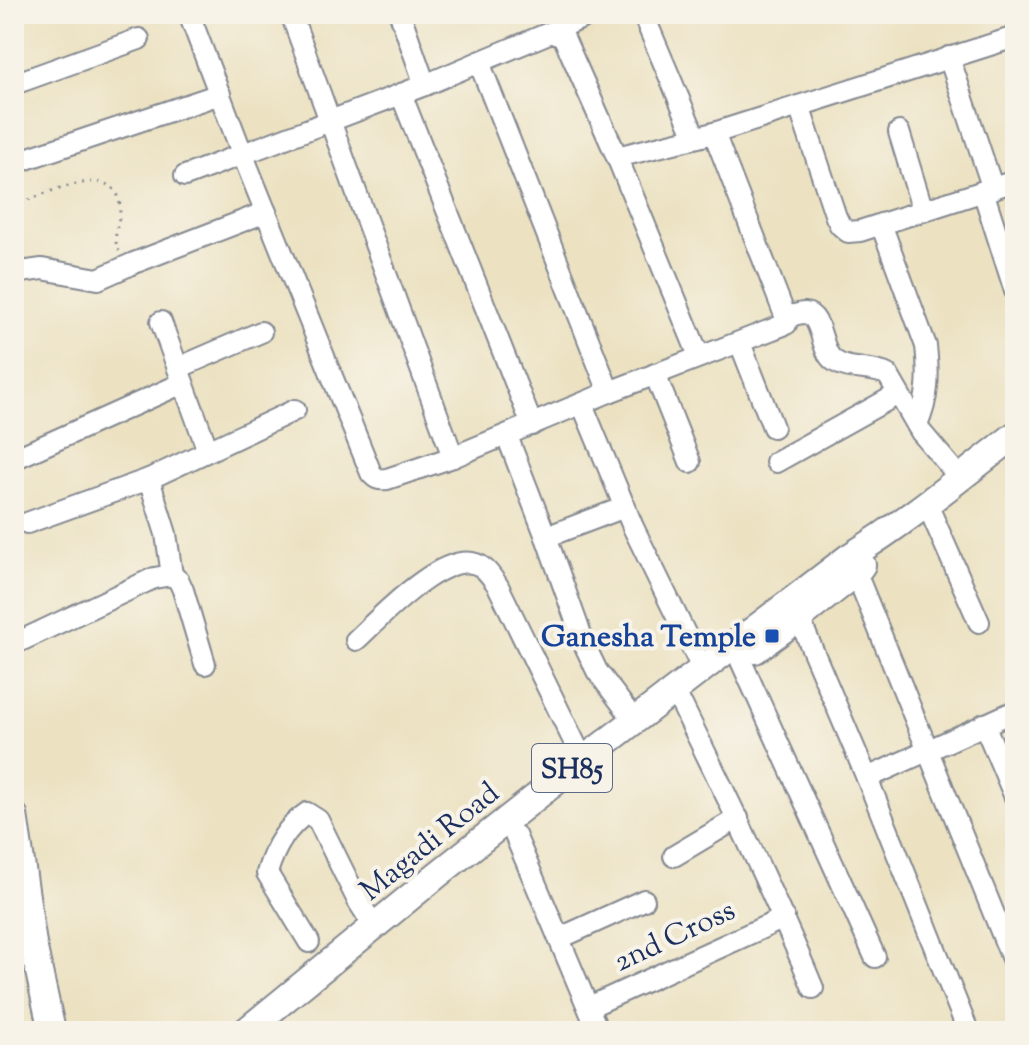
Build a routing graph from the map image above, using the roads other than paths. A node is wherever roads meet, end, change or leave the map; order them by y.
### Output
1 (189, 14) edge
2 (291, 14) edge
3 (400, 14) edge
4 (591, 14) edge
5 (643, 14) edge
6 (549, 33) junction
7 (1015, 37) edge
8 (139, 39) dead end
9 (949, 57) junction
10 (479, 62) junction
11 (14, 84) edge
12 (425, 85) junction
13 (220, 94) junction
14 (401, 94) junction
15 (799, 106) junction
16 (330, 120) junction
17 (899, 132) dead end
18 (705, 135) junction
19 (242, 153) junction
20 (617, 157) junction
21 (14, 163) edge
22 (185, 176) dead end
23 (1015, 181) edge
24 (988, 190) junction
25 (923, 211) junction
26 (266, 212) junction
27 (881, 224) junction
28 (14, 273) edge
29 (1015, 291) edge
30 (786, 318) junction
31 (161, 322) dead end
32 (261, 332) dead end
33 (740, 343) junction
34 (699, 356) junction
35 (655, 374) junction
36 (180, 376) junction
37 (609, 392) junction
38 (898, 394) junction
39 (582, 404) junction
40 (295, 410) dead end
41 (532, 425) junction
42 (917, 425) junction
43 (773, 427) dead end
44 (1015, 435) edge
45 (507, 436) junction
46 (208, 451) junction
47 (453, 457) junction
48 (14, 459) edge
49 (690, 462) dead end
50 (776, 462) dead end
51 (960, 478) junction
52 (149, 479) junction
53 (927, 504) junction
54 (625, 507) junction
55 (27, 523) dead end
56 (886, 534) junction
57 (546, 537) junction
58 (856, 573) junction
59 (172, 575) junction
60 (799, 618) junction
61 (979, 622) dead end
62 (356, 640) dead end
63 (14, 644) edge
64 (741, 661) junction
65 (205, 664) dead end
66 (702, 668) junction
67 (682, 705) junction
68 (1015, 711) edge
69 (634, 720) junction
70 (984, 724) junction
71 (928, 750) junction
72 (583, 760) junction
73 (867, 778) junction
74 (1015, 797) edge
75 (14, 815) edge
76 (738, 818) junction
77 (515, 835) junction
78 (674, 856) dead end
79 (644, 900) dead end
80 (784, 918) junction
81 (374, 926) junction
82 (560, 938) junction
83 (309, 942) dead end
84 (875, 957) dead end
85 (1015, 966) edge
86 (813, 988) dead end
87 (306, 992) junction
88 (589, 1007) junction
89 (52, 1031) edge
90 (246, 1031) edge
91 (271, 1031) edge
92 (598, 1031) edge
93 (968, 1031) edge

1 - 13 street
2 - 16 street
3 - 12 street
4 - 6 street
5 - 18 street
6 - 10 street
6 - 20 street
7 - 9 street
8 - 11 street
9 - 15 street
9 - 24 street
10 - 12 street
10 - 37 street
12 - 14 street
13 - 19 street
13 - 21 street
14 - 16 street
14 - 41 street
15 - 18 street
15 - 27 street
16 - 19 street
16 - 47 street
17 - 25 street
18 - 20 street
18 - 30 street
19 - 22 street
19 - 26 street
20 - 34 street
23 - 24 street
24 - 25 street
24 - 29 street
25 - 27 street
26 - 28 street
26 - 47 street
27 - 42 street
30 - 33 street
30 - 38 street
31 - 36 street
32 - 36 street
33 - 34 street
33 - 43 street
34 - 35 street
35 - 37 street
35 - 49 street
36 - 46 street
36 - 48 street
37 - 39 street
38 - 42 street
38 - 50 street
39 - 41 street
39 - 54 street
40 - 46 street
41 - 45 street
42 - 51 street
44 - 51 main road, Magadi Road / SH85
45 - 47 street
45 - 57 street
46 - 52 street
51 - 53 main road, Magadi Road / SH85
52 - 55 street
52 - 59 street
53 - 56 main road, Magadi Road / SH85
53 - 61 street
54 - 57 street
54 - 66 street
56 - 58 main road, Magadi Road / SH85
56 - 66 main road, Magadi Road / SH85
57 - 69 street
58 - 60 main road, Magadi Road / SH85
58 - 71 street
59 - 63 street
59 - 65 street
60 - 64 main road, Magadi Road / SH85
60 - 73 street
62 - 72 street
64 - 67 main road, Magadi Road / SH85
64 - 84 street
66 - 69 main road, Magadi Road / SH85
67 - 76 street
67 - 77 main road, Magadi Road / SH85
68 - 70 street
69 - 72 main road, Magadi Road / SH85
70 - 71 street
70 - 74 street
71 - 73 street
71 - 85 street
72 - 81 main road, Magadi Road / SH85
73 - 93 street
75 - 89 main road
76 - 78 street
76 - 80 street
77 - 82 street
77 - 87 main road, Magadi Road / SH85
79 - 82 street
80 - 86 street
80 - 88 street, 2nd Cross
81 - 83 street
81 - 87 main road, Magadi Road / SH85
82 - 88 street
87 - 90 main road, Magadi Road / SH85
87 - 91 main road, Magadi Road / SH85
88 - 92 street

